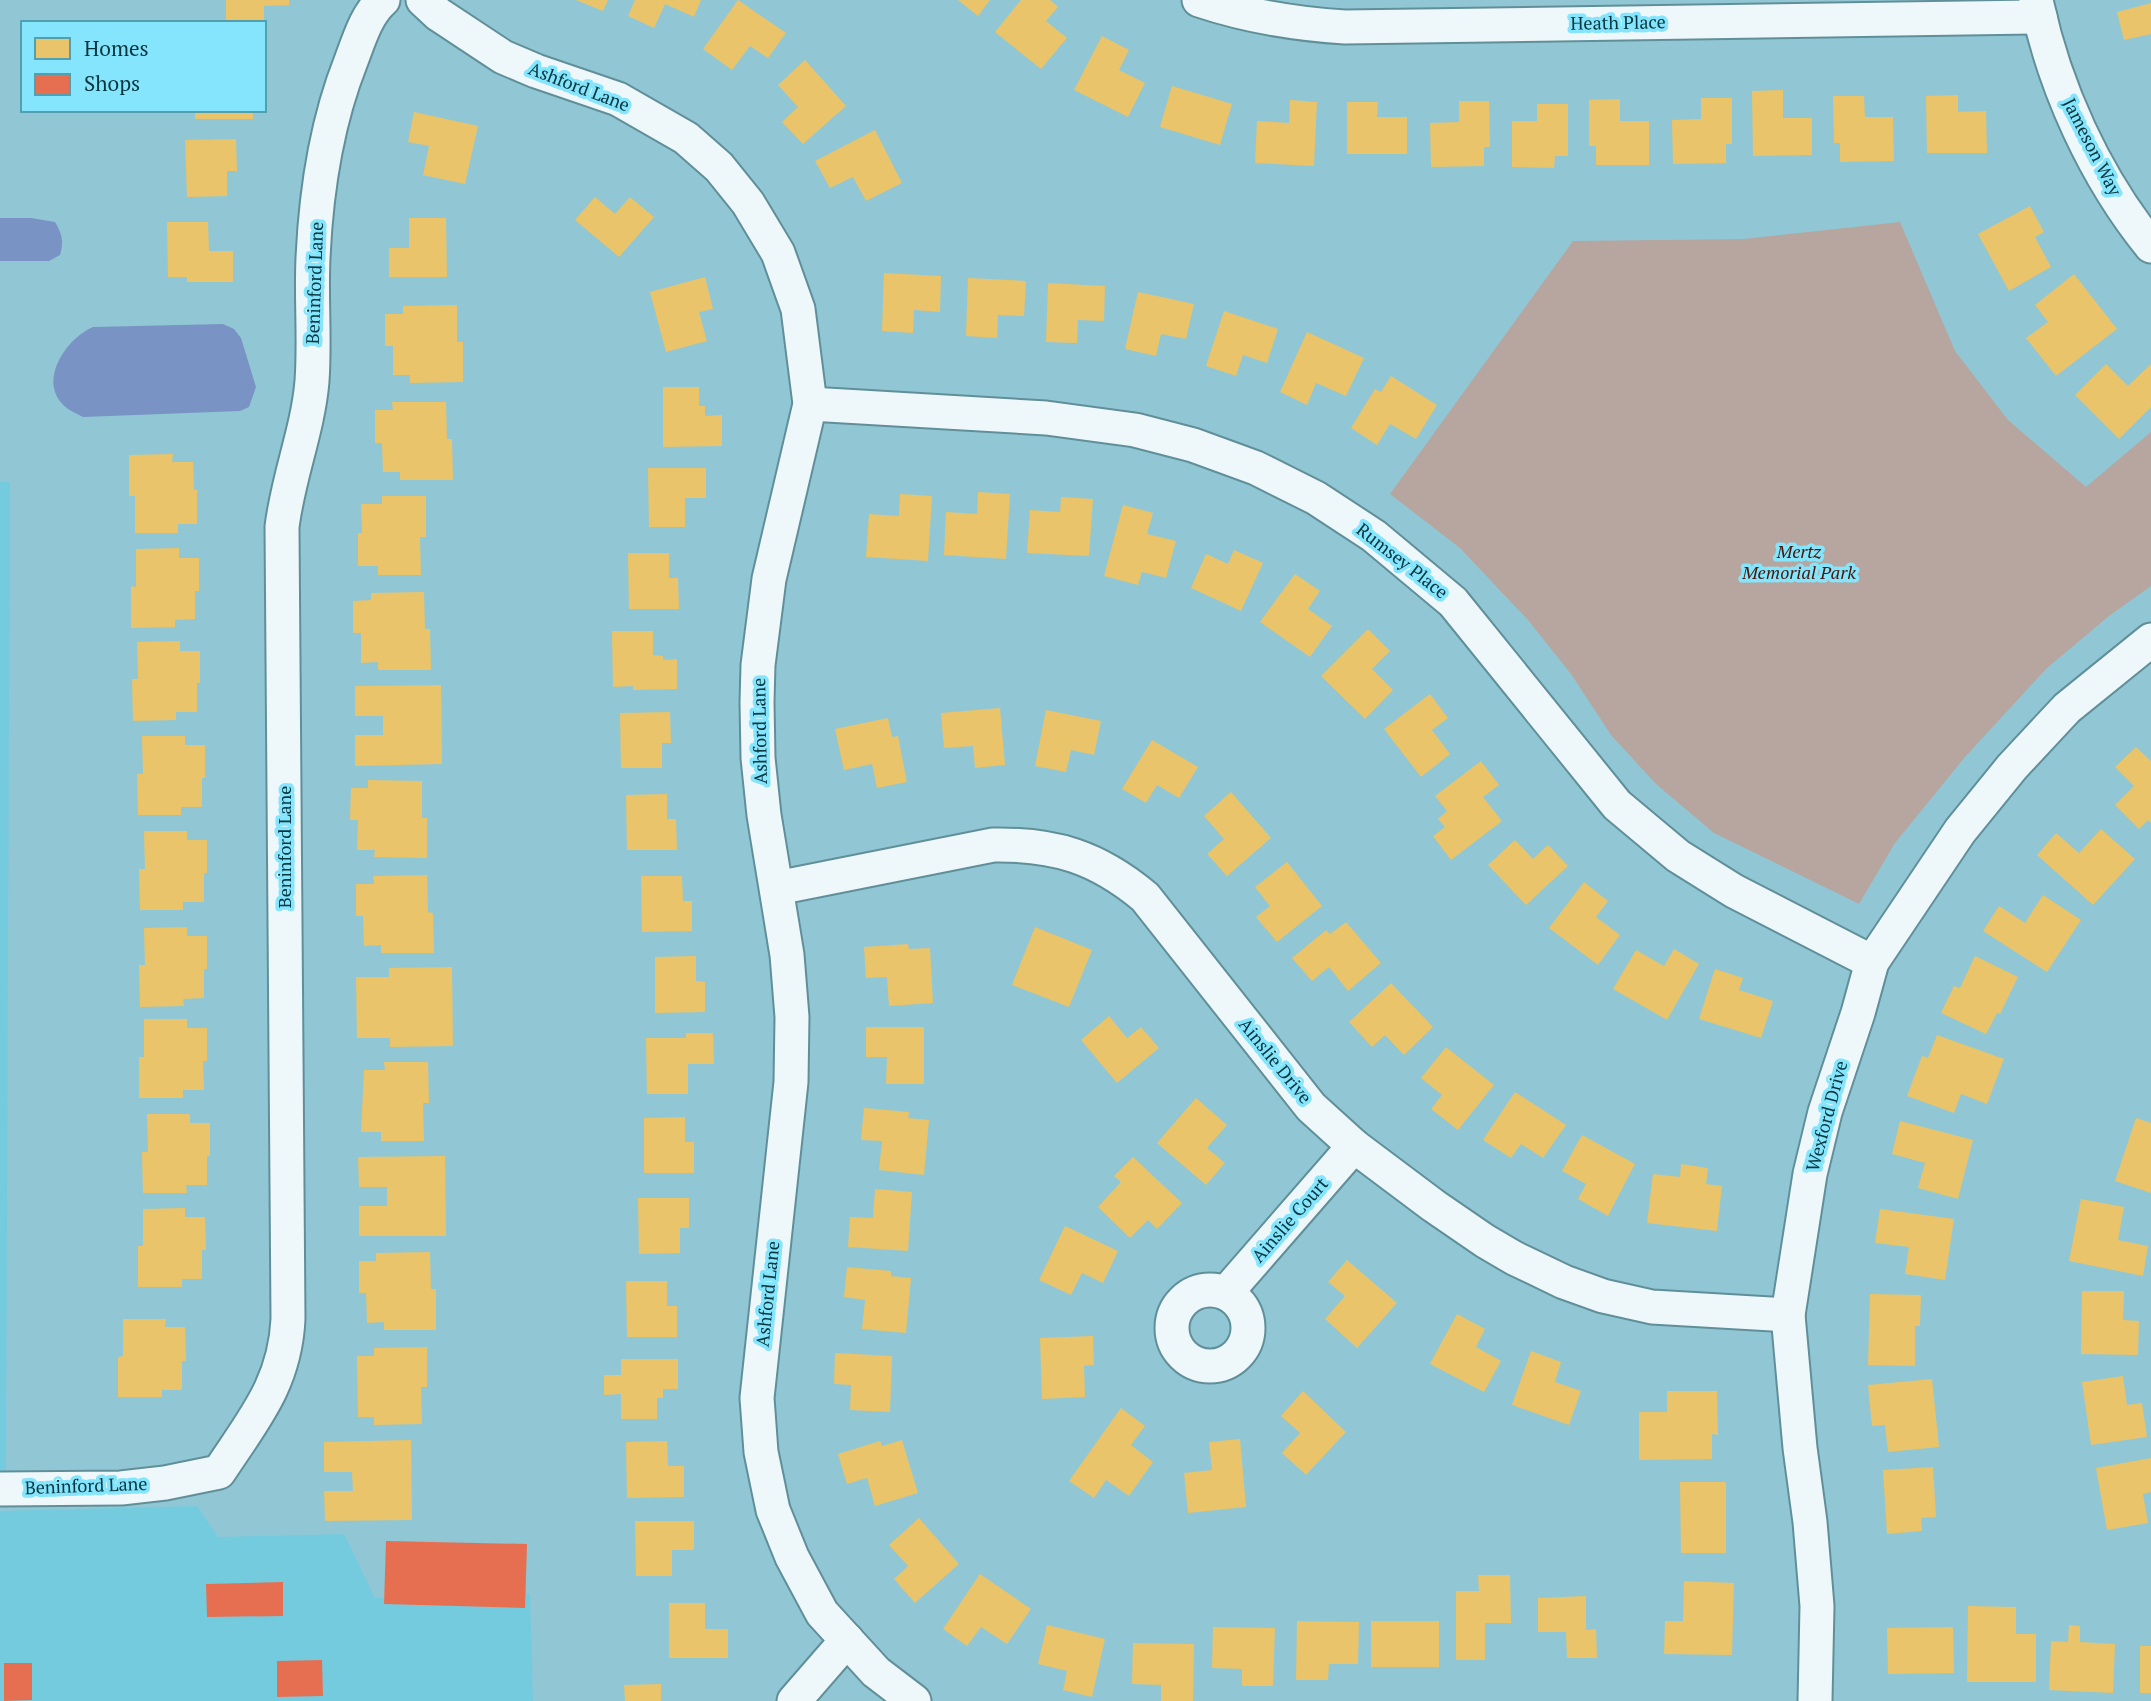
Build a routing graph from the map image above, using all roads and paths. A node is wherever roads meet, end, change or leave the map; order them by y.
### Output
1 (383, 0) edge
2 (423, 0) edge
3 (1199, 0) edge
4 (2038, 8) edge
5 (2151, 246) edge
6 (810, 404) junction
7 (2151, 640) edge
8 (777, 888) junction
9 (1872, 962) junction
10 (1354, 1146) junction
11 (1226, 1293) dead end
12 (1788, 1315) junction
13 (0, 1489) edge
14 (847, 1640) junction
15 (899, 1697) edge
16 (794, 1701) edge
17 (1815, 1701) edge

1 - 13 street, Beninford Lane
2 - 6 street, Ashford Lane
3 - 4 street, Heath Place
4 - 5 street, Jameson Way
6 - 8 street, Ashford Lane
6 - 9 street, Rumsey Place
7 - 9 street, Wexford Drive
8 - 10 street, Ainslie Drive
8 - 14 street, Ashford Lane
9 - 12 street, Wexford Drive
10 - 11 street, Ainslie Court
10 - 12 street, Ainslie Drive
12 - 17 street, Wexford Drive
14 - 15 street, Ashford Lane
14 - 16 street

